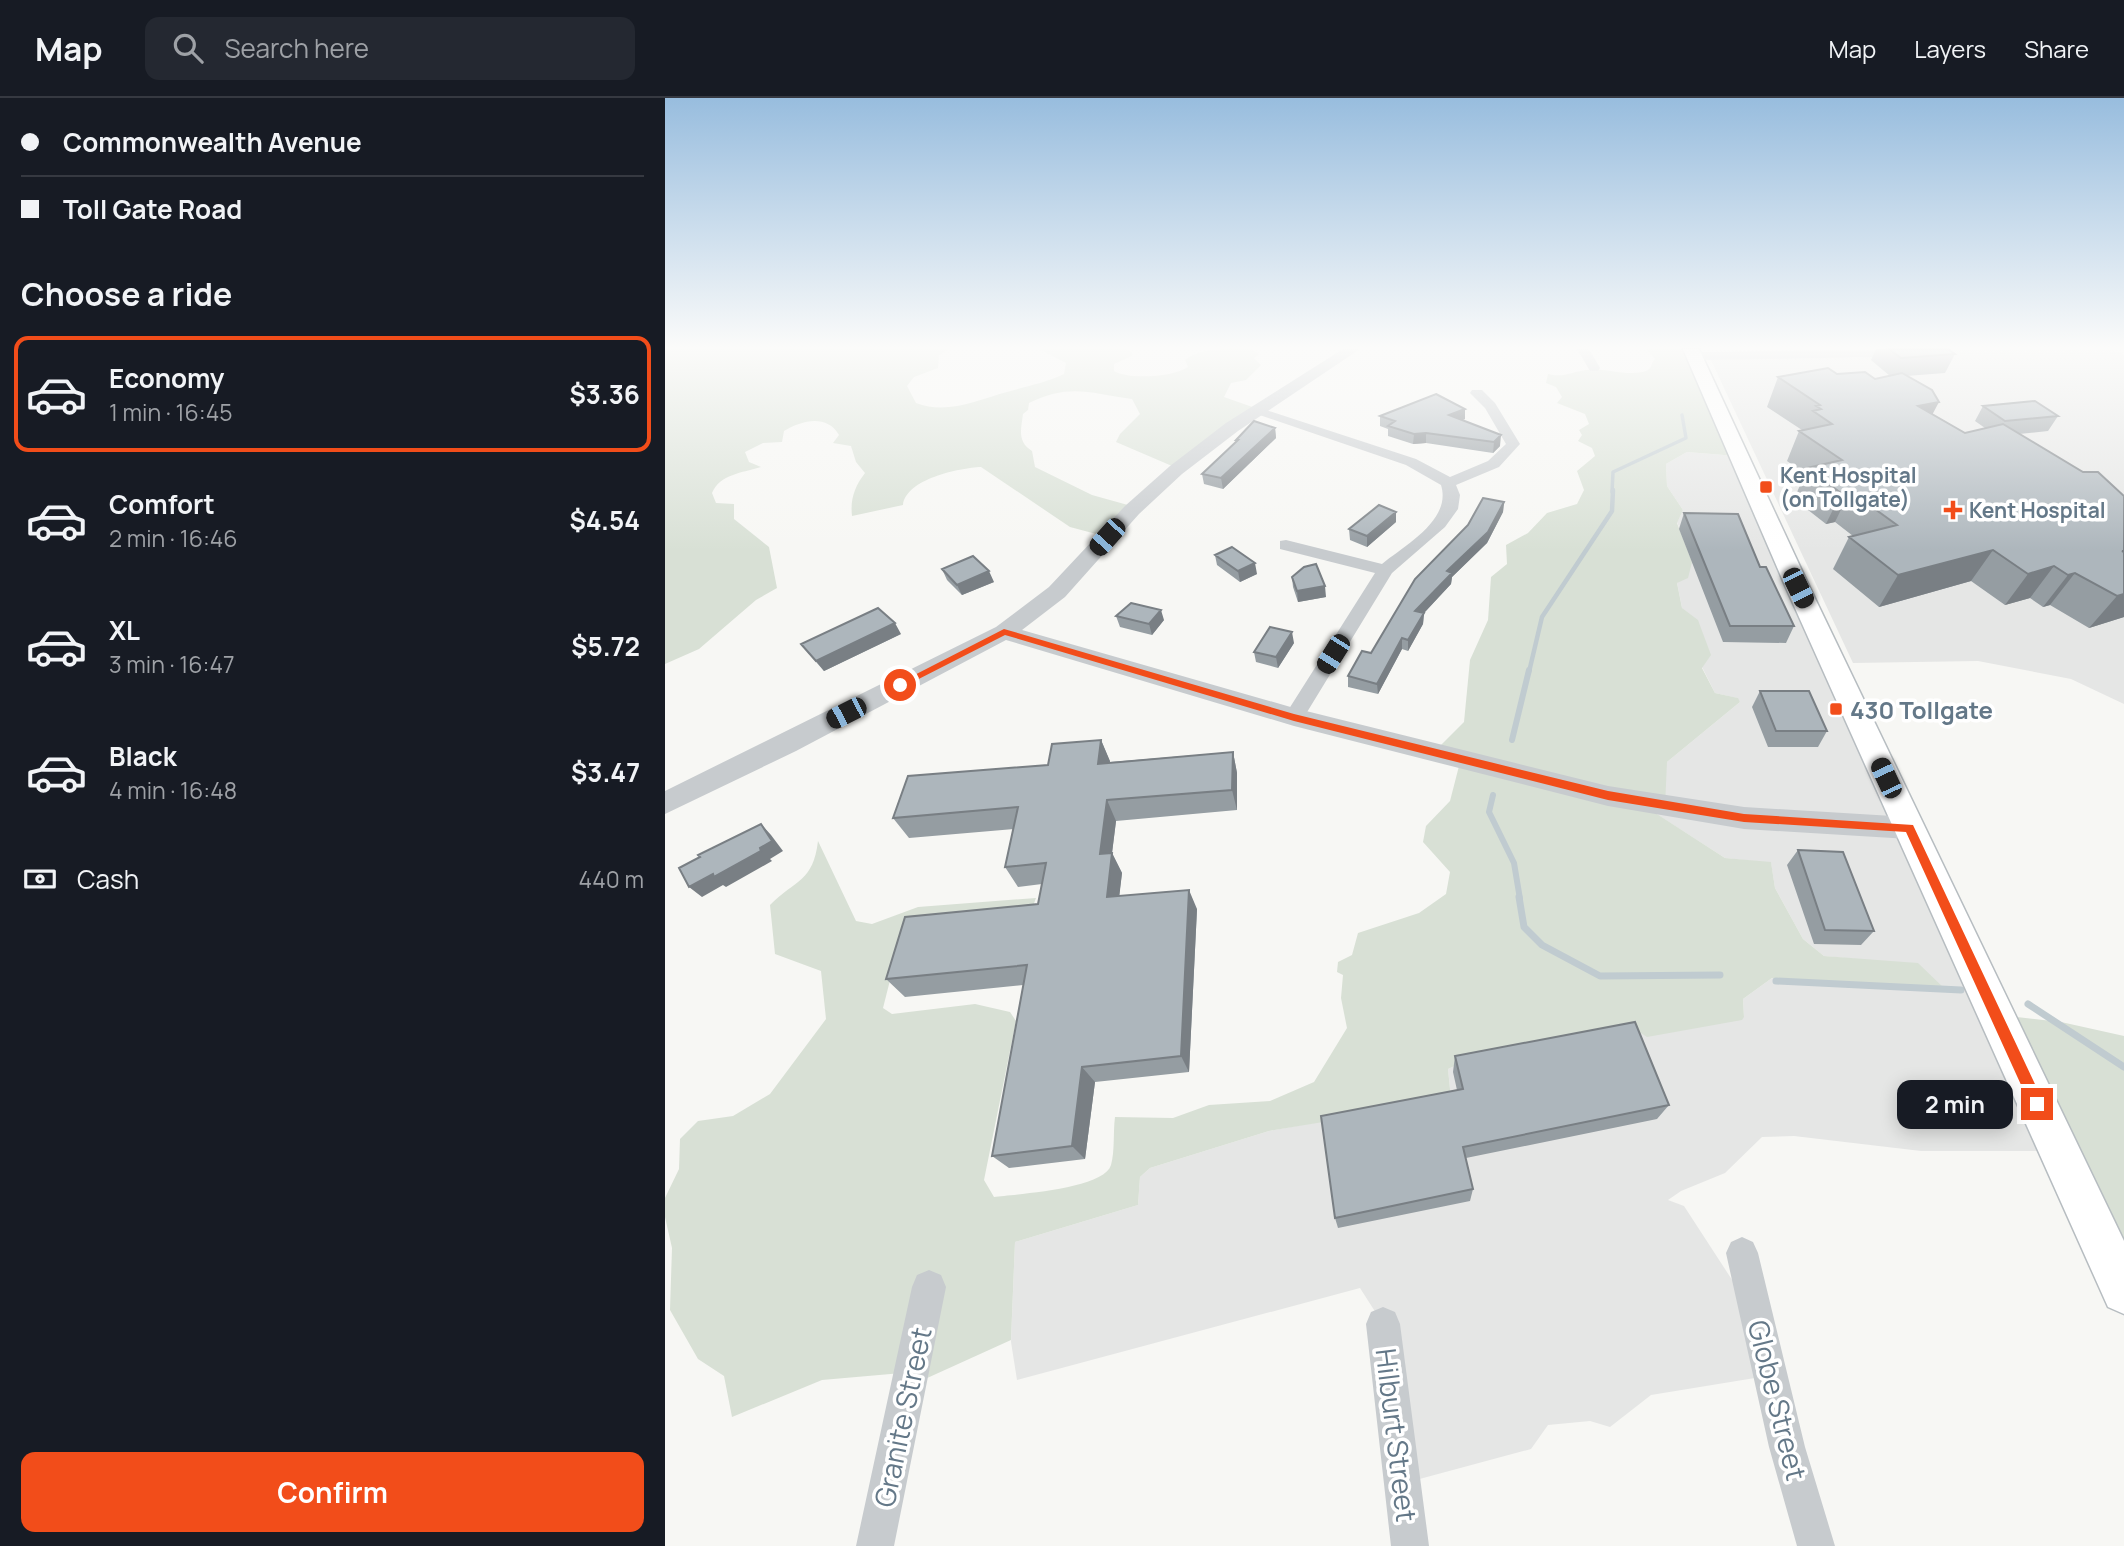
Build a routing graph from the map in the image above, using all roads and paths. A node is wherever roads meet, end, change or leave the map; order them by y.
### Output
1 (1247, 417) edge
2 (1272, 417) edge
3 (1496, 417) edge
4 (1722, 417) edge
5 (1448, 483) junction
6 (1286, 545) dead end
7 (1385, 570) junction
8 (1004, 632) junction
9 (1294, 717) junction
10 (665, 803) edge
11 (1909, 828) junction
12 (1742, 1253) dead end
13 (929, 1287) dead end
14 (2124, 1291) edge
15 (1383, 1324) dead end
16 (875, 1546) edge
17 (1410, 1546) edge
18 (1816, 1546) edge

1 - 8 street
2 - 5 street
3 - 5 street
4 - 11 main road
5 - 7 street
6 - 7 street
7 - 9 street
8 - 9 street
8 - 10 street
9 - 11 street
11 - 14 main road
12 - 18 street, Globe Street
13 - 16 street, Granite Street
15 - 17 street, Hilburt Street

